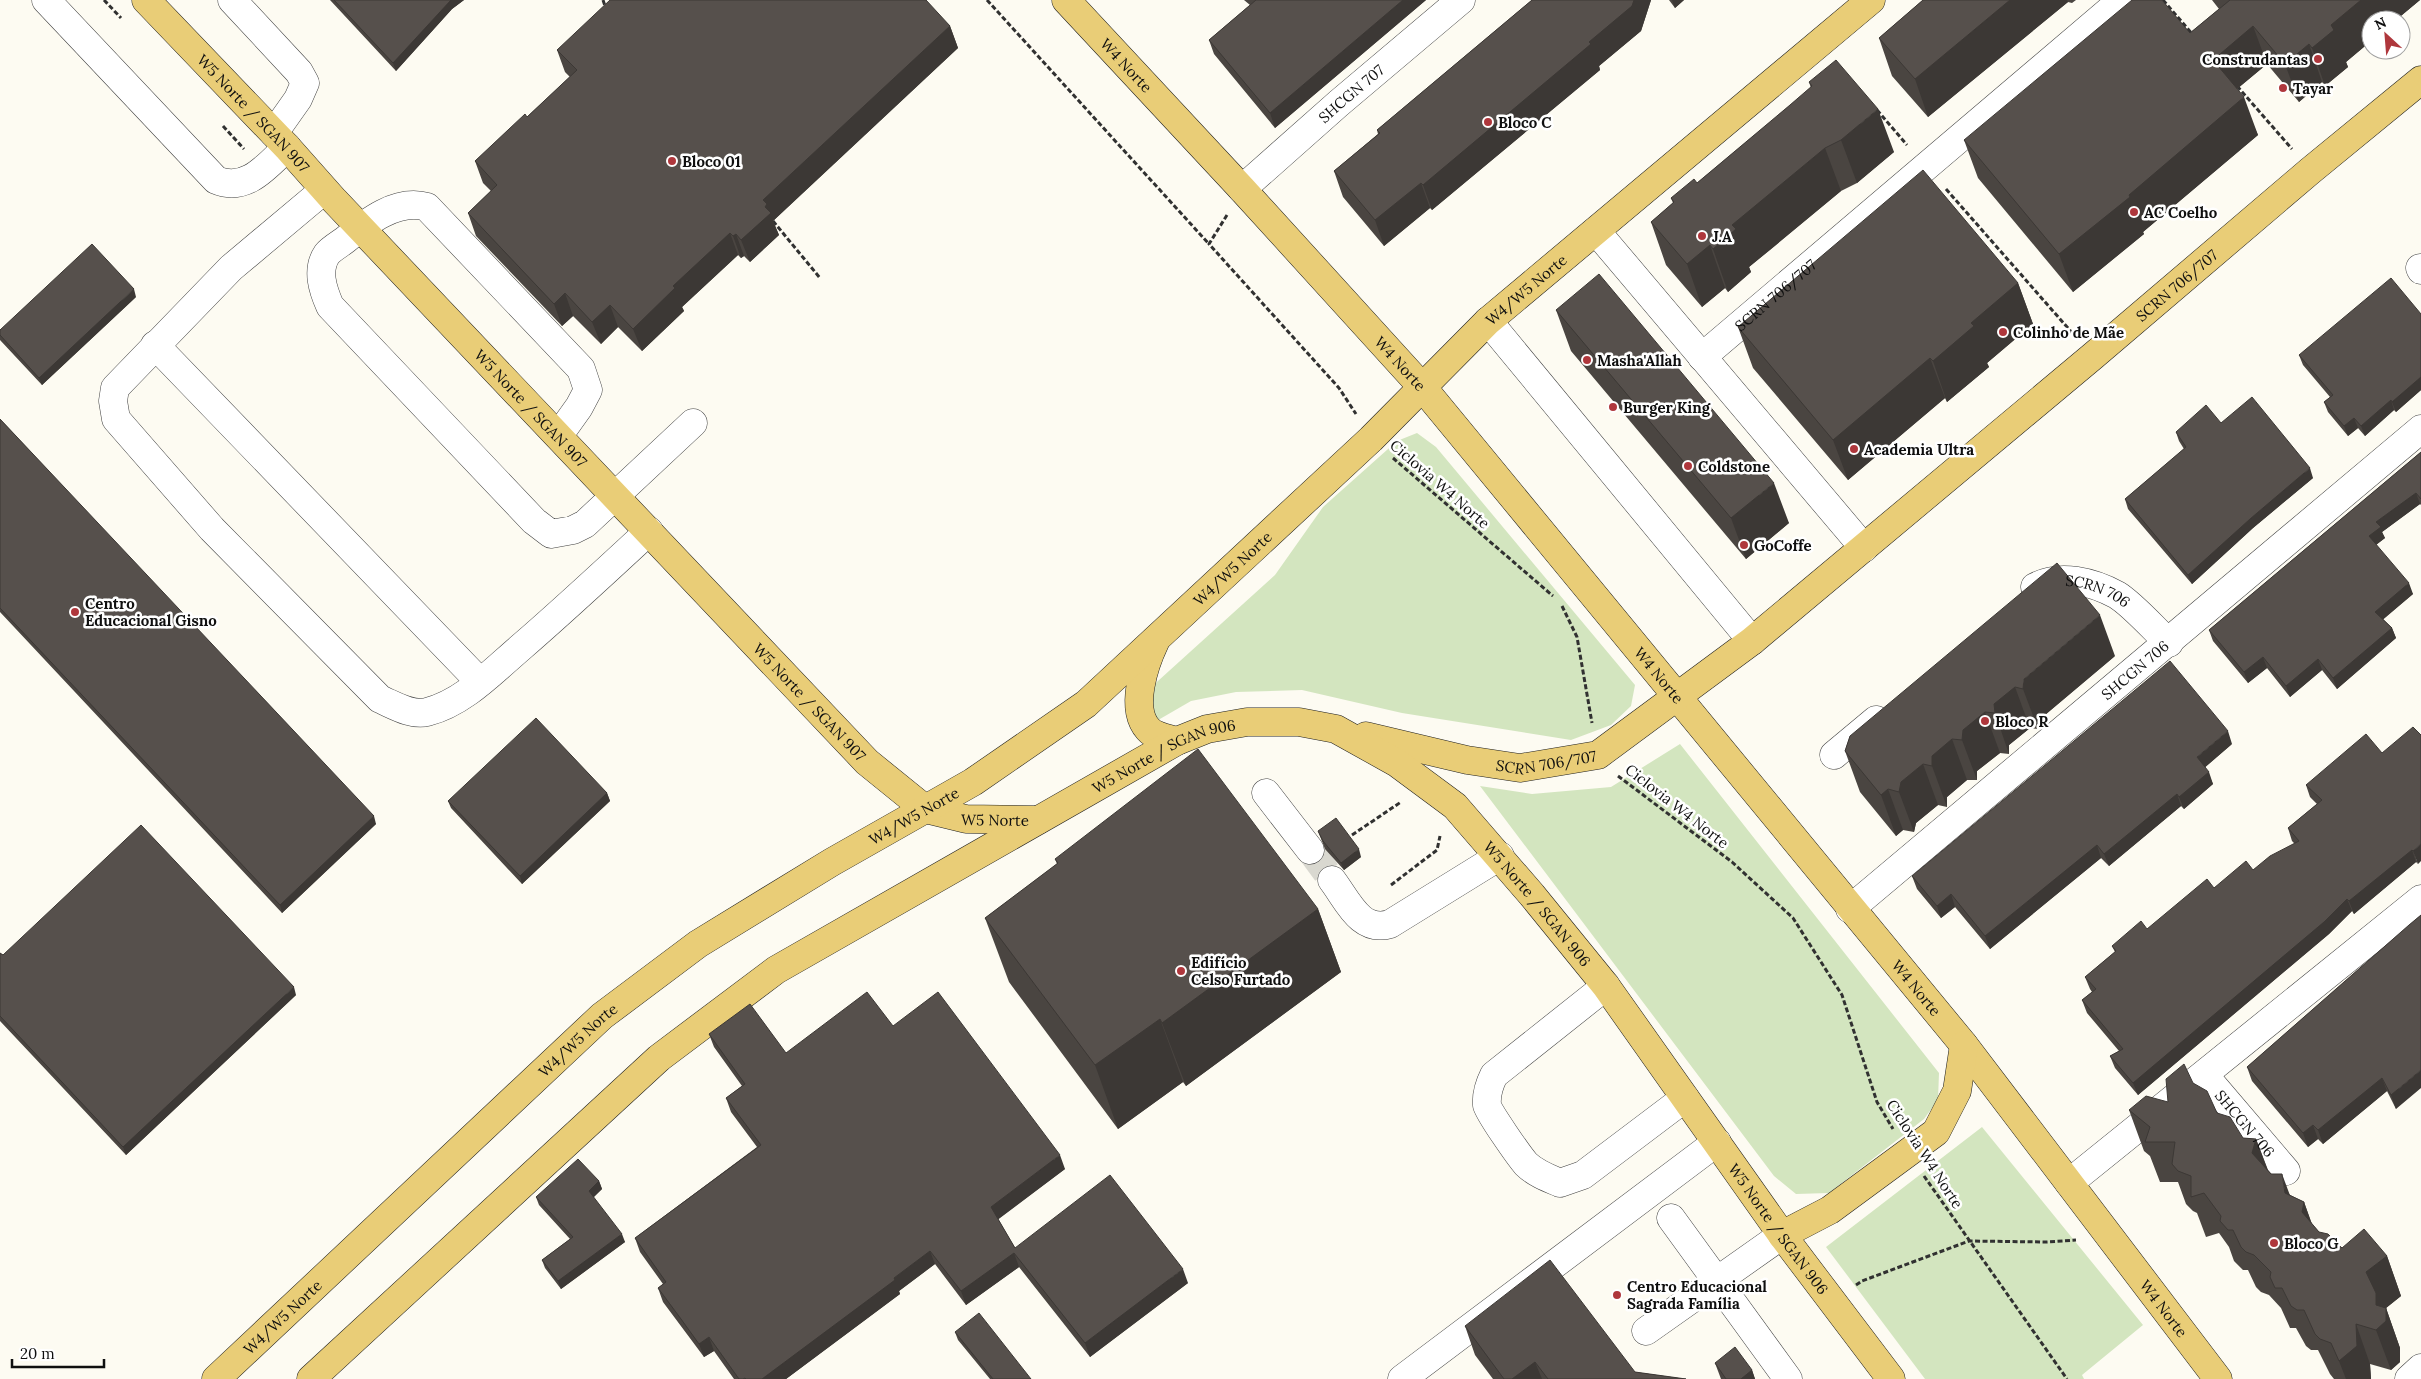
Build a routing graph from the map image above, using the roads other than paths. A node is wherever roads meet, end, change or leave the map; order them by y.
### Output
1 (46, 0) edge
2 (146, 0) edge
3 (232, 0) edge
4 (1066, 0) edge
5 (1461, 0) edge
6 (1871, 0) edge
7 (2122, 0) edge
8 (2421, 80) edge
9 (281, 140) junction
10 (1242, 189) junction
11 (324, 190) junction
12 (361, 227) junction
13 (1596, 230) junction
14 (1488, 321) junction
15 (155, 345) junction
16 (1702, 357) junction
17 (1422, 388) junction
18 (693, 423) dead end
19 (2421, 429) edge
20 (559, 435) junction
21 (617, 497) junction
22 (650, 531) junction
23 (1864, 548) junction
24 (2015, 601) edge
25 (1157, 638) junction
26 (1752, 641) junction
27 (2169, 642) junction
28 (480, 682) junction
29 (1676, 698) junction
30 (1894, 704) edge
31 (1336, 729) junction
32 (1176, 741) junction
33 (1834, 755) dead end
34 (1266, 793) dead end
35 (925, 808) junction
36 (1038, 820) junction
37 (1310, 850) tunnel mouth
38 (1500, 856) junction
39 (1332, 880) tunnel mouth
40 (2421, 899) edge
41 (1850, 909) junction
42 (1606, 986) junction
43 (1964, 1045) junction
44 (2205, 1076) junction
45 (1685, 1098) junction
46 (1717, 1142) junction
47 (2286, 1171) dead end
48 (2069, 1183) junction
49 (1671, 1218) dead end
50 (1782, 1235) junction
51 (1718, 1282) junction
52 (1646, 1331) dead end
53 (2421, 1368) edge
54 (216, 1379) edge
55 (311, 1379) edge
56 (1402, 1379) edge
57 (1788, 1379) edge
58 (1891, 1379) edge
59 (2218, 1379) edge
60 (2408, 1379) edge

1 - 9 street
2 - 9 main road, W5 Norte / SGAN 907
3 - 9 street
4 - 10 main road, W4 Norte
5 - 10 street, SHCGN 707
6 - 13 main road
7 - 16 street, SCRN 706/707
8 - 23 main road, SCRN 706/707
9 - 11 main road, W5 Norte / SGAN 907
10 - 17 main road, W4 Norte
11 - 12 main road, W5 Norte / SGAN 907
11 - 15 street
12 - 20 main road, W5 Norte / SGAN 907
12 - 20 street
12 - 21 street
13 - 14 main road, W4/W5 Norte
13 - 16 street
14 - 17 main road, W4/W5 Norte
14 - 26 street
15 - 28 street
15 - 28 street
16 - 23 street
17 - 25 main road, W4/W5 Norte
17 - 29 main road, W4 Norte
18 - 21 street
19 - 27 street, SHCGN 706
20 - 21 main road, W5 Norte / SGAN 907
21 - 22 main road, W5 Norte / SGAN 907
22 - 28 street
22 - 35 main road, W5 Norte / SGAN 907
23 - 26 main road, SCRN 706/707
24 - 27 street, SCRN 706
25 - 32 main road
25 - 35 main road, W4/W5 Norte
26 - 29 main road, SCRN 706/707
27 - 41 street, SHCGN 706
29 - 31 main road, SCRN 706/707
29 - 41 main road, W4 Norte
30 - 33 street
31 - 32 main road, W5 Norte / SGAN 906
31 - 38 main road, W5 Norte / SGAN 906
32 - 36 main road, W5 Norte / SGAN 906
34 - 37 street
35 - 36 main road, W5 Norte
35 - 54 main road, W4/W5 Norte
36 - 55 main road
38 - 39 street
38 - 42 main road, W5 Norte / SGAN 906
40 - 44 street, SHCGN 706
41 - 43 main road, W4 Norte
42 - 45 main road, W5 Norte / SGAN 906
42 - 45 street
43 - 48 main road, W4 Norte
43 - 50 main road
44 - 47 street, SHCGN 706
44 - 48 street, SHCGN 706
45 - 46 main road, W5 Norte / SGAN 906
46 - 50 main road, W5 Norte / SGAN 906
46 - 56 street
48 - 59 main road, W4 Norte
49 - 51 street
50 - 51 street
50 - 58 main road, W5 Norte / SGAN 906
51 - 52 street
51 - 57 street
53 - 60 street

